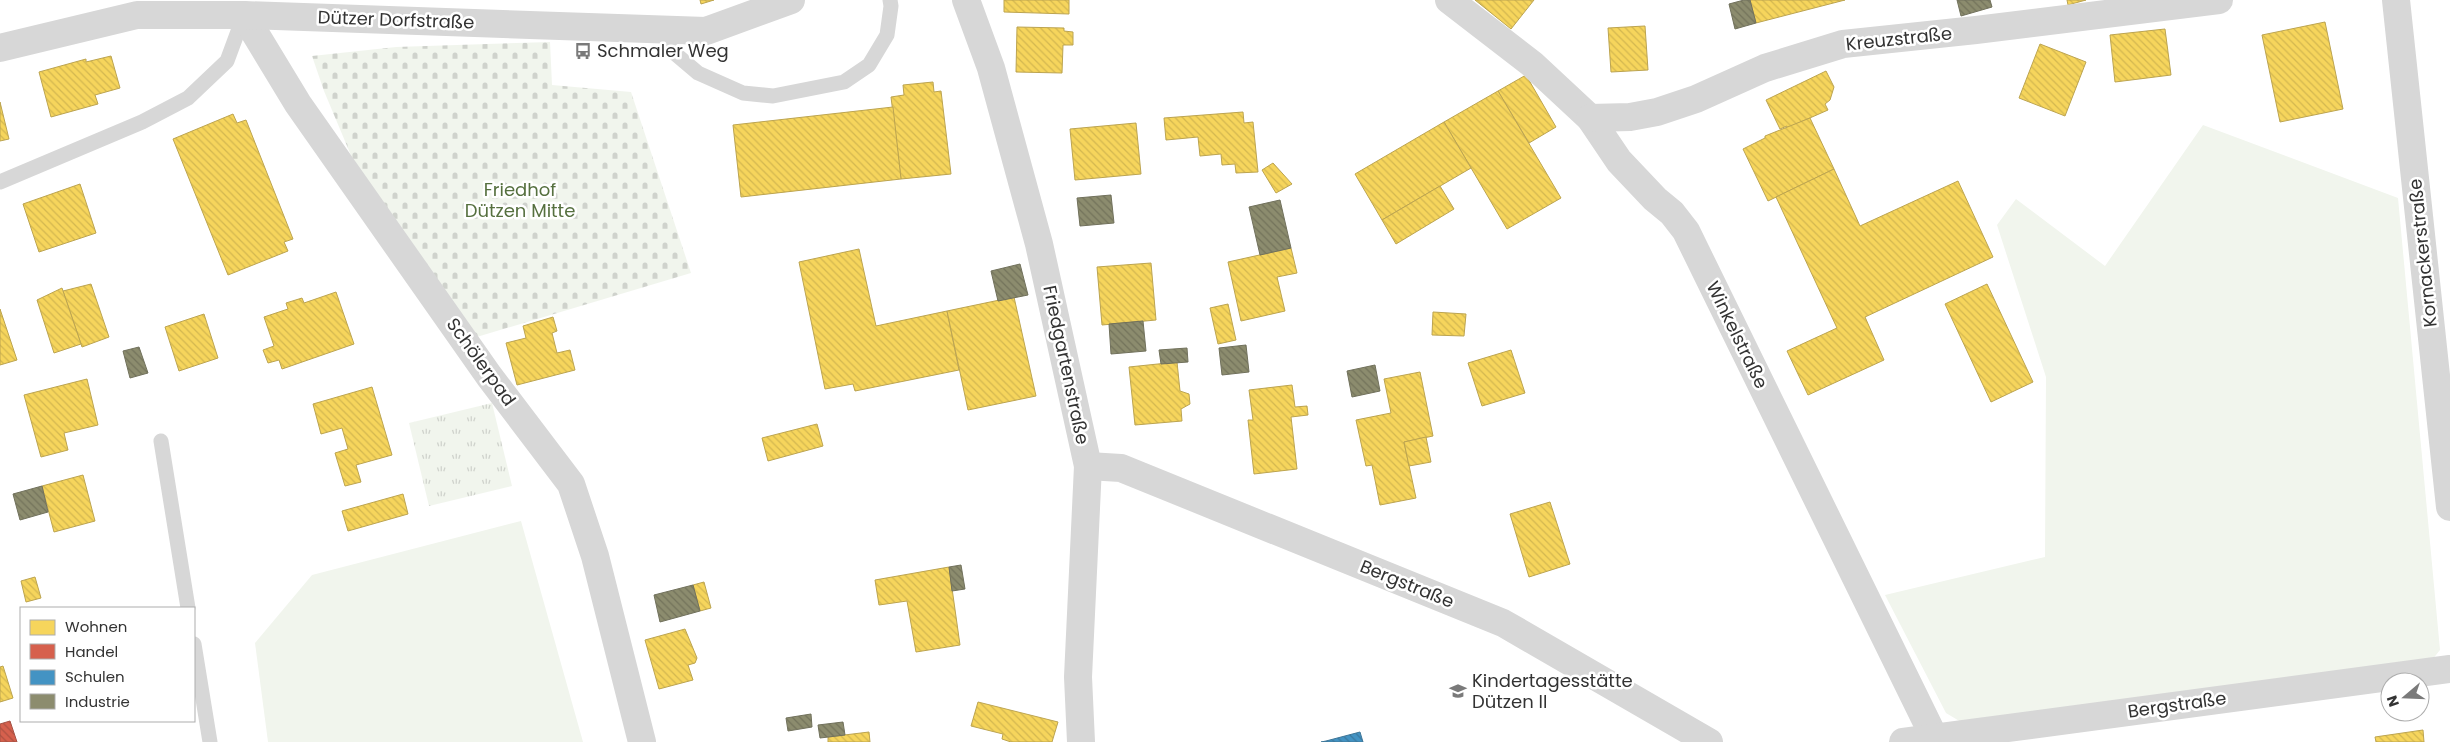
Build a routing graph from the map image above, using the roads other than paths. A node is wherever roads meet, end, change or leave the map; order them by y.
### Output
1 (791, 0) edge
2 (890, 0) edge
3 (966, 0) edge
4 (1449, 0) edge
5 (2219, 0) edge
6 (2396, 0) edge
7 (163, 7) edge
8 (244, 15) junction
9 (661, 29) junction
10 (0, 48) edge
11 (1590, 118) junction
12 (0, 182) edge
13 (161, 441) dead end
14 (1088, 466) junction
15 (2450, 507) edge
16 (188, 607) edge
17 (195, 650) edge
18 (2450, 669) edge
19 (1934, 737) junction
20 (210, 742) edge
21 (642, 742) edge
22 (1081, 742) edge
23 (1709, 742) edge
24 (1903, 742) edge

1 - 9 street, Dützer Dorfstraße
2 - 9 lane
3 - 14 street, Friedgartenstraße
4 - 11 street, Winkelstraße
5 - 11 street, Kreuzstraße
6 - 15 street, Kornackerstraße
7 - 8 street, Dützer Dorfstraße
7 - 10 street, Dützer Dorfstraße
8 - 9 street, Dützer Dorfstraße
8 - 12 lane
8 - 21 street, Schölerpad
11 - 19 street, Winkelstraße
13 - 16 lane
14 - 22 street, Friedgartenstraße
14 - 23 street, Bergstraße
17 - 20 lane
18 - 19 street, Bergstraße
19 - 24 street, Bergstraße

